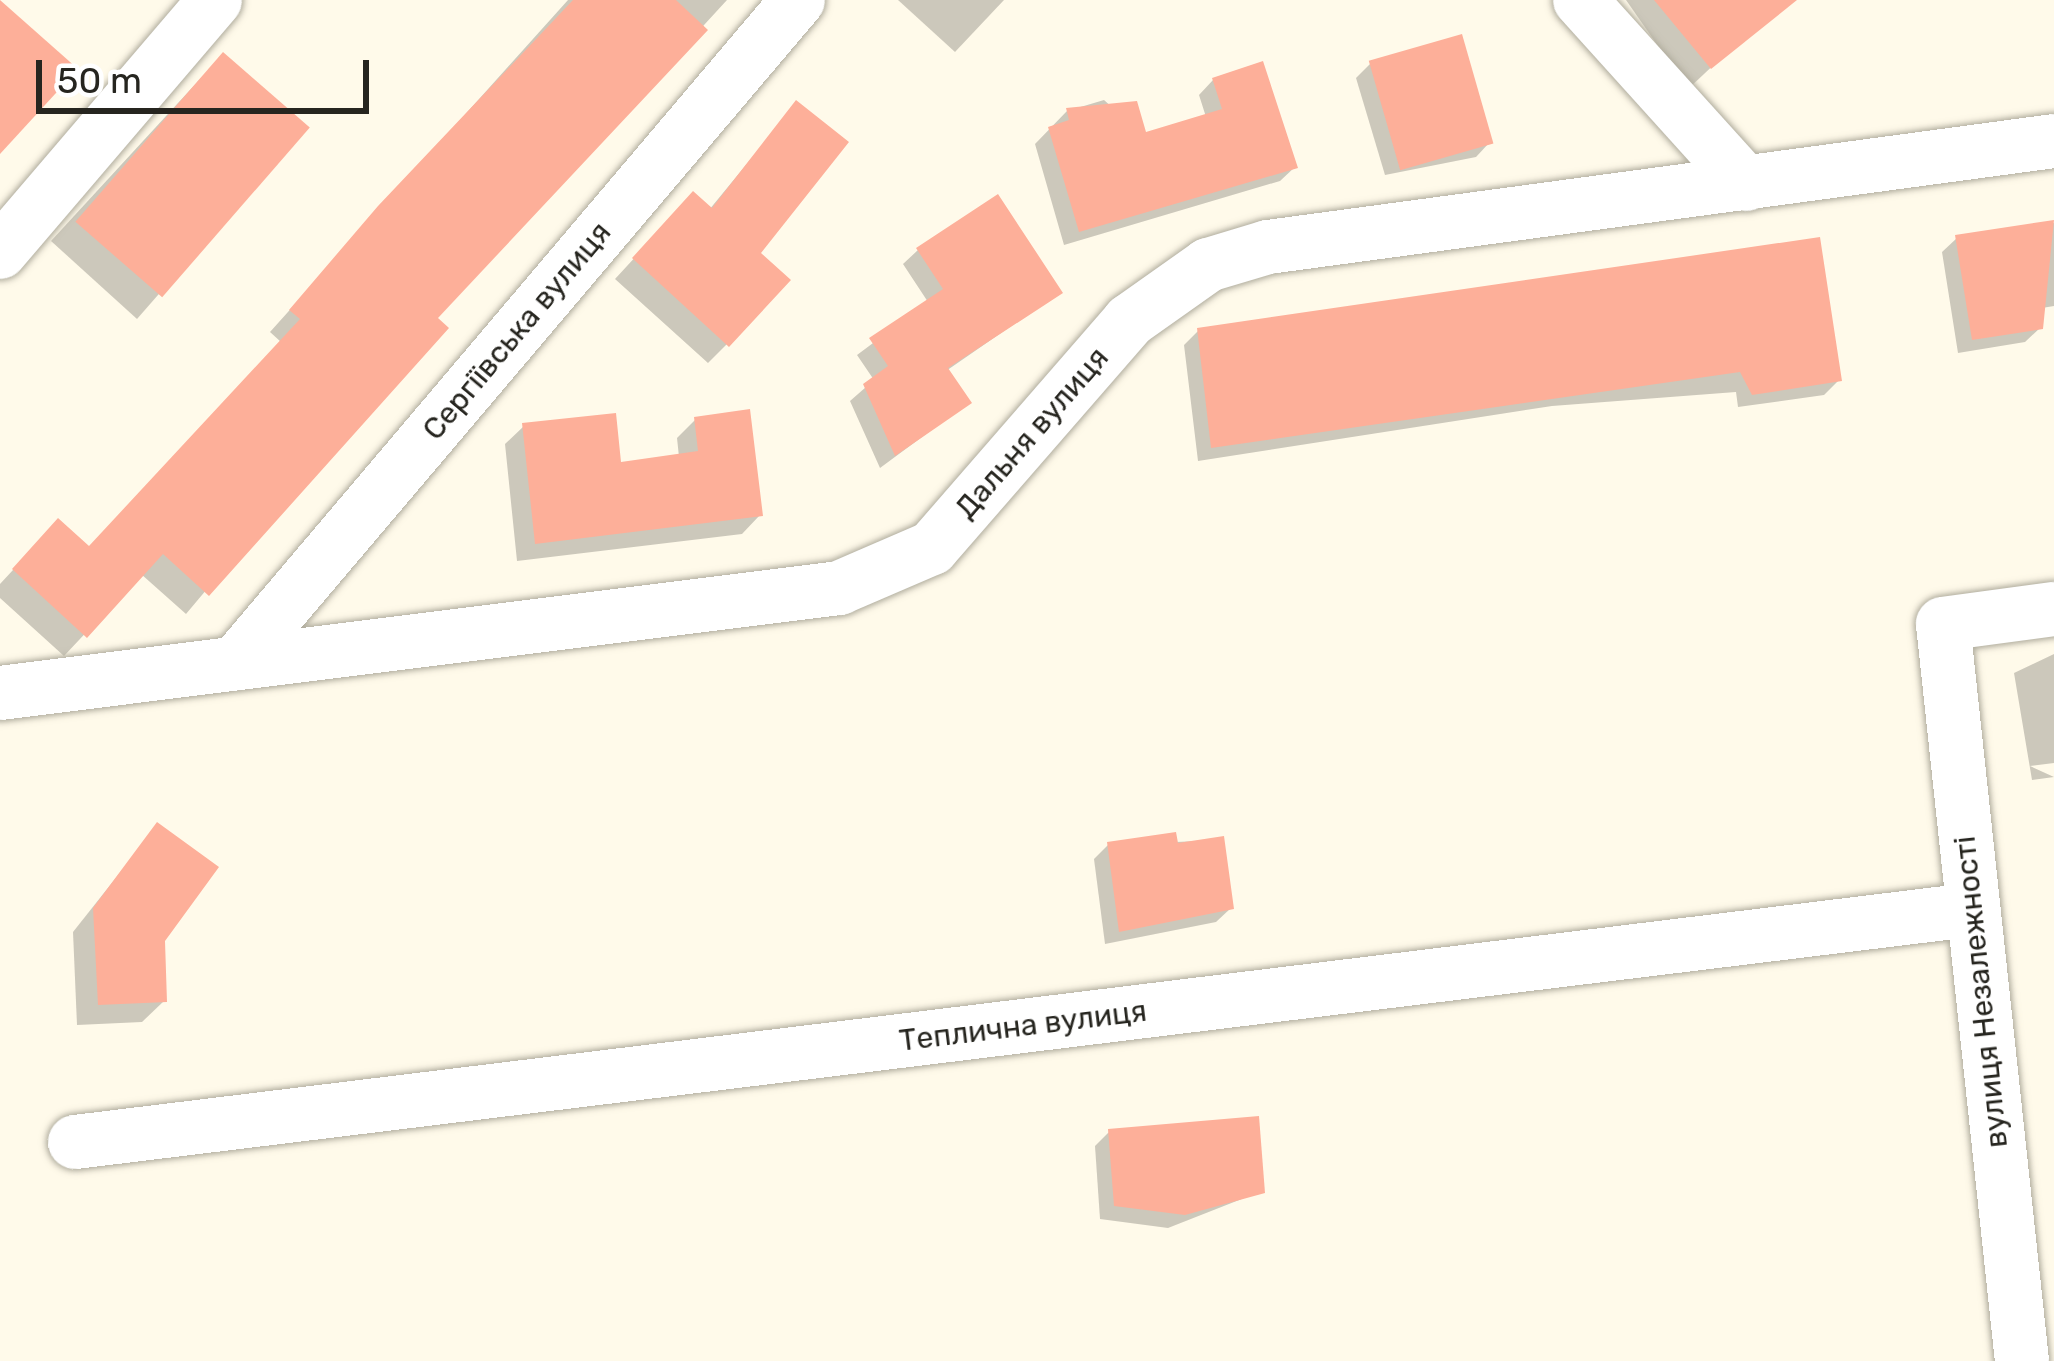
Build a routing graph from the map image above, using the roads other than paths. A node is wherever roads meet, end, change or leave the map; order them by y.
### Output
1 (215, 0) edge
2 (798, 0) edge
3 (1580, 0) edge
4 (2054, 141) edge
5 (1747, 184) junction
6 (0, 252) edge
7 (2054, 609) edge
8 (236, 663) junction
9 (0, 693) edge
10 (1971, 910) junction
11 (75, 1142) dead end
12 (2022, 1361) edge

1 - 6 street
2 - 8 street, Сергіївська вулиця
3 - 5 street
4 - 5 street, Дальня вулиця
5 - 8 street, Дальня вулиця
7 - 10 street, вулиця Незалежності
8 - 9 street, Дальня вулиця
10 - 11 street, Теплична вулиця
10 - 12 street, вулиця Незалежності

